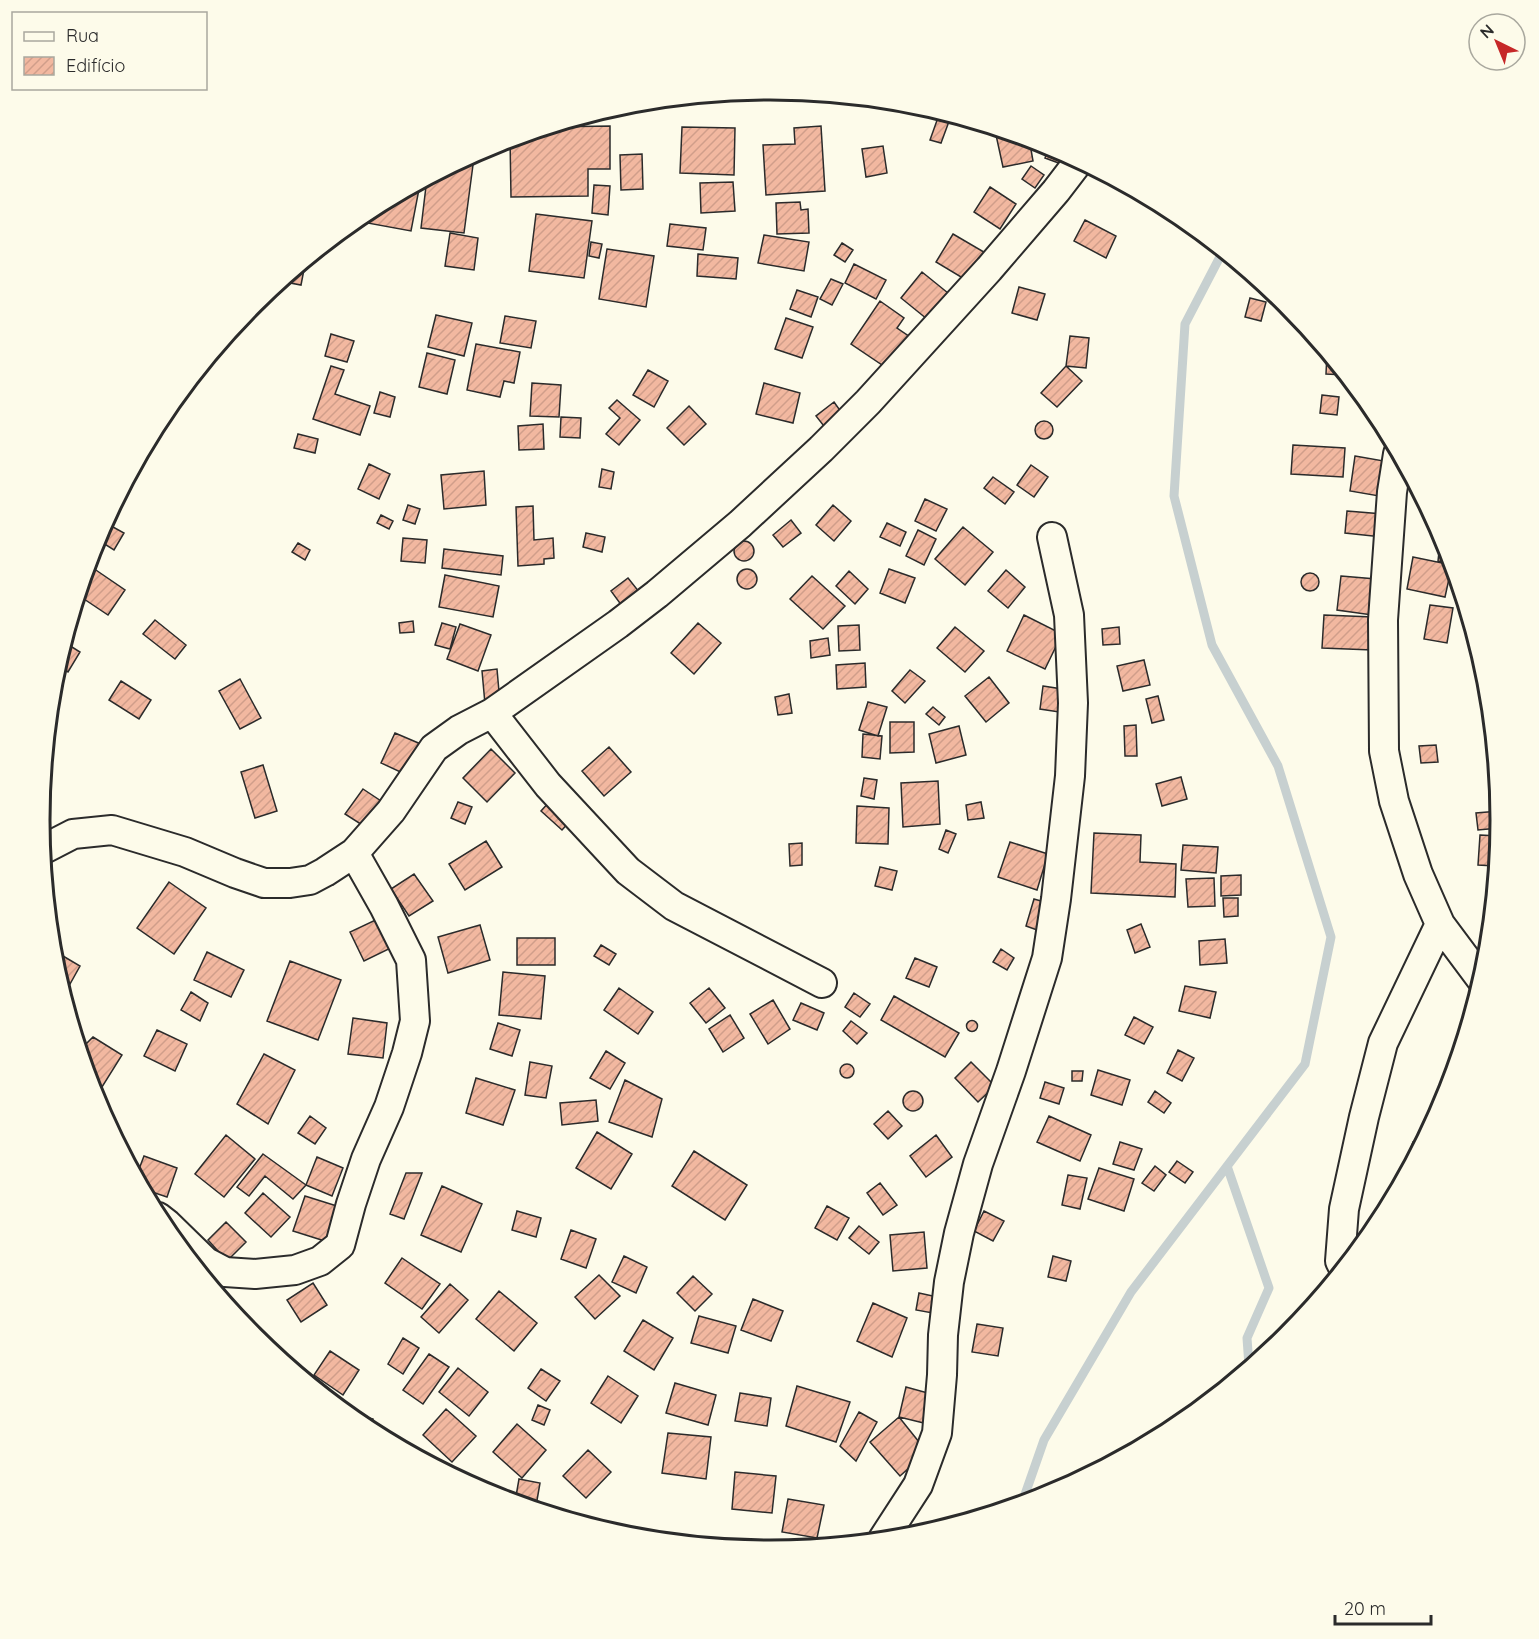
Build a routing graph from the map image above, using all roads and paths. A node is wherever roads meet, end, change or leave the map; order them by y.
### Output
1 (1074, 167) edge
2 (1396, 466) edge
3 (1052, 537) dead end
4 (492, 712) junction
5 (51, 846) edge
6 (354, 853) junction
7 (1440, 924) junction
8 (1474, 970) edge
9 (822, 983) dead end
10 (191, 1248) edge
11 (1340, 1259) edge
12 (889, 1529) edge

1 - 4 street
2 - 7 street
3 - 12 street
4 - 6 street
4 - 9 street
5 - 6 street
6 - 10 street
7 - 8 street
7 - 11 street

